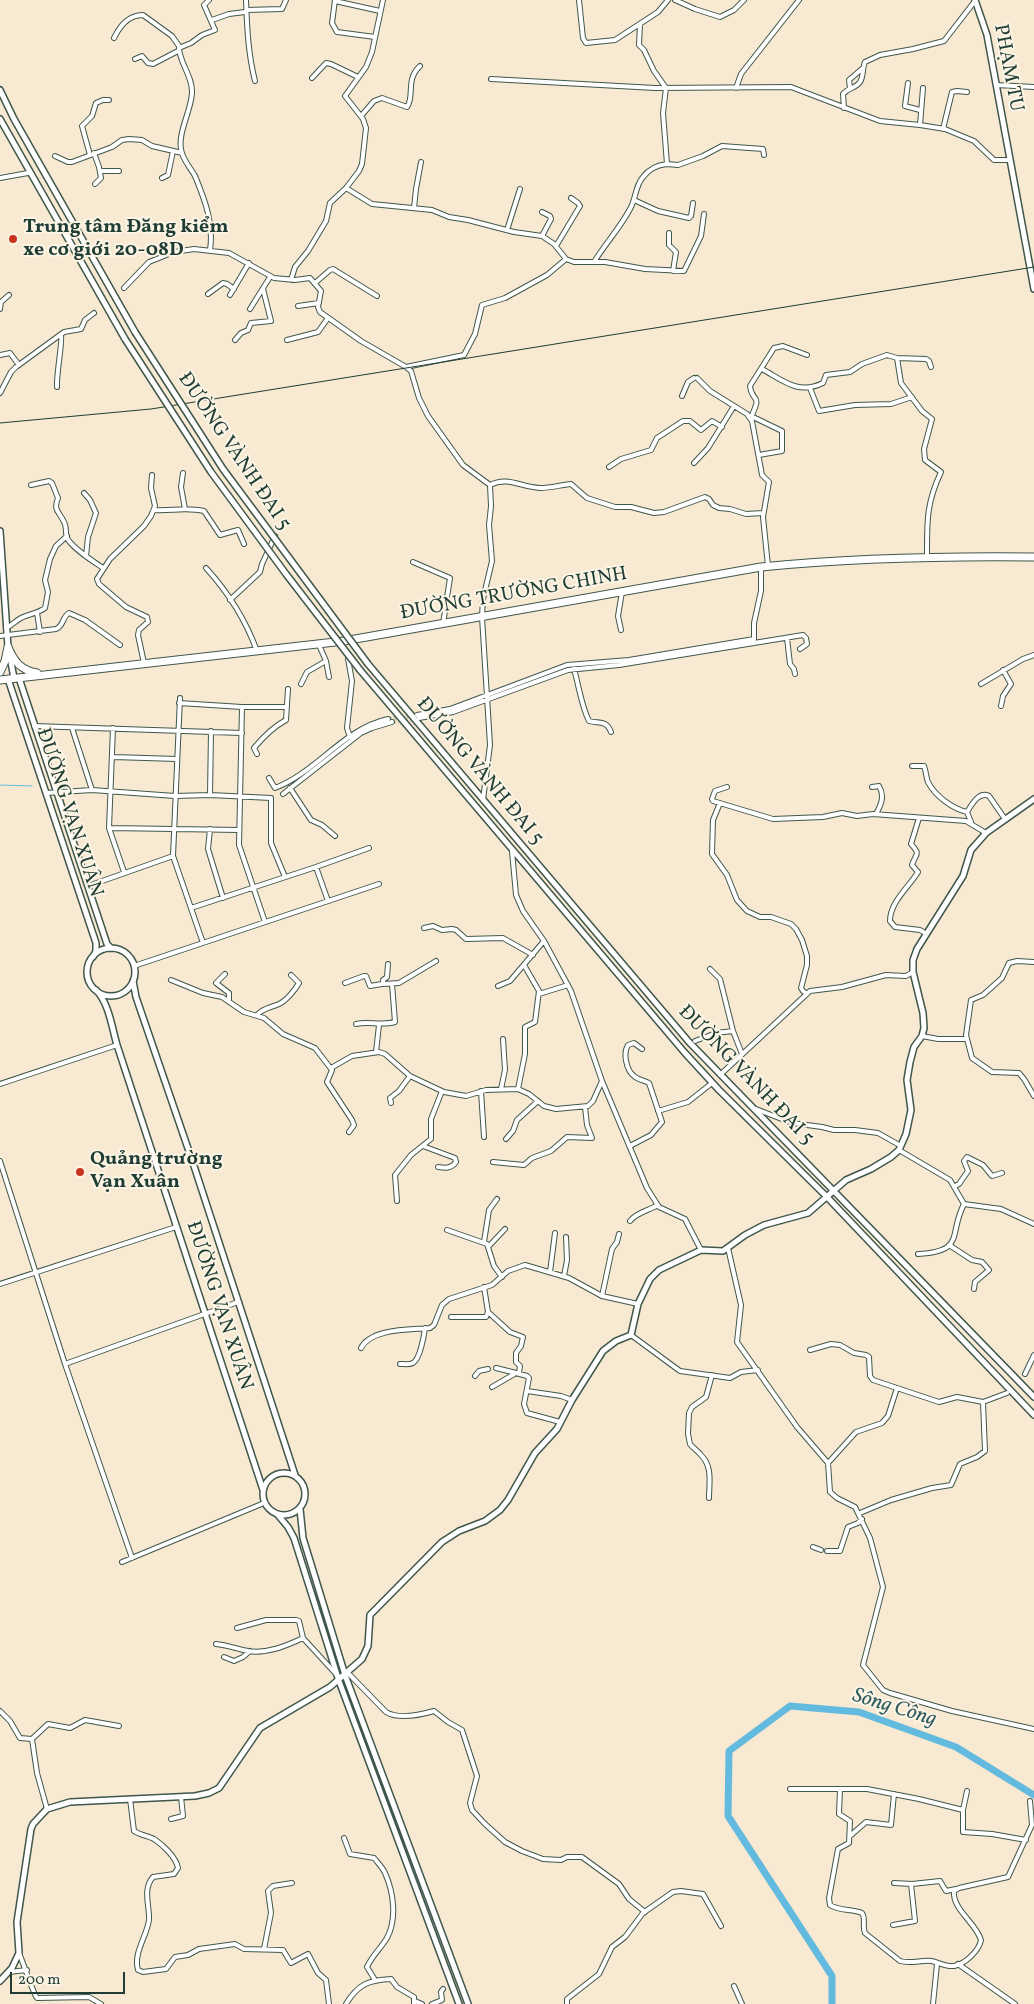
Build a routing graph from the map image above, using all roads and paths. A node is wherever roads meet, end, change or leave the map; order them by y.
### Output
1 (209, 0) edge
2 (246, 0) edge
3 (286, 0) edge
4 (383, 0) edge
5 (579, 0) edge
6 (668, 0) edge
7 (675, 0) edge
8 (744, 0) edge
9 (799, 0) edge
10 (335, 1) edge
11 (975, 1) edge
12 (246, 11) junction
13 (380, 11) junction
14 (212, 20) junction
15 (640, 24) junction
16 (375, 37) junction
17 (114, 38) dead end
18 (179, 49) junction
19 (134, 59) dead end
20 (420, 66) dead end
21 (863, 68) junction
22 (358, 76) junction
23 (312, 78) dead end
24 (491, 79) dead end
25 (254, 80) dead end
26 (908, 83) dead end
27 (996, 85) junction
28 (1034, 87) edge
29 (666, 88) junction
30 (736, 88) junction
31 (850, 88) junction
32 (923, 88) dead end
33 (0, 90) edge
34 (967, 92) dead end
35 (109, 100) dead end
36 (844, 108) junction
37 (920, 110) junction
38 (361, 116) junction
39 (0, 119) edge
40 (920, 125) junction
41 (943, 129) junction
42 (173, 151) junction
43 (182, 153) junction
44 (92, 154) junction
45 (764, 155) dead end
46 (55, 156) dead end
47 (1009, 160) junction
48 (421, 162) dead end
49 (667, 164) junction
50 (119, 170) dead end
51 (100, 172) junction
52 (28, 173) dead end
53 (0, 178) edge
54 (162, 178) dead end
55 (95, 184) dead end
56 (346, 188) junction
57 (520, 189) dead end
58 (571, 198) dead end
59 (634, 200) junction
60 (694, 203) dead end
61 (414, 208) junction
62 (542, 212) dead end
63 (704, 214) dead end
64 (507, 230) junction
65 (669, 233) dead end
66 (542, 236) junction
67 (556, 246) junction
68 (210, 250) junction
69 (566, 259) junction
70 (594, 262) junction
71 (249, 263) junction
72 (673, 270) junction
73 (1032, 270) edge
74 (270, 277) junction
75 (291, 280) junction
76 (315, 283) junction
77 (124, 288) dead end
78 (263, 288) junction
79 (234, 289) junction
80 (1034, 289) edge
81 (208, 294) dead end
82 (9, 295) dead end
83 (230, 295) dead end
84 (377, 296) dead end
85 (319, 303) junction
86 (298, 306) dead end
87 (0, 309) edge
88 (250, 309) dead end
89 (94, 313) dead end
90 (328, 318) junction
91 (60, 335) junction
92 (235, 340) dead end
93 (287, 340) dead end
94 (0, 356) edge
95 (807, 356) dead end
96 (897, 358) junction
97 (19, 365) junction
98 (406, 366) junction
99 (931, 367) dead end
100 (762, 369) junction
101 (57, 388) dead end
102 (810, 388) junction
103 (0, 393) edge
104 (682, 396) dead end
105 (912, 397) junction
106 (734, 406) junction
107 (751, 416) junction
108 (722, 426) junction
109 (759, 455) junction
110 (694, 463) dead end
111 (609, 467) dead end
112 (184, 473) dead end
113 (152, 475) dead end
114 (31, 485) dead end
115 (490, 486) junction
116 (84, 493) dead end
117 (185, 509) junction
118 (154, 510) junction
119 (763, 513) junction
120 (0, 531) edge
121 (67, 536) junction
122 (275, 536) dead end
123 (244, 544) dead end
124 (86, 556) junction
125 (926, 557) junction
126 (1034, 557) edge
127 (413, 562) dead end
128 (764, 567) junction
129 (103, 568) junction
130 (206, 568) dead end
131 (622, 592) junction
132 (230, 600) junction
133 (37, 613) junction
134 (482, 617) junction
135 (443, 624) junction
136 (6, 628) junction
137 (620, 630) dead end
138 (40, 632) junction
139 (0, 636) edge
140 (7, 636) junction
141 (787, 638) junction
142 (754, 642) junction
143 (120, 644) dead end
144 (319, 645) junction
145 (8, 647) junction
146 (800, 649) dead end
147 (257, 651) junction
148 (684, 653) junction
149 (1034, 655) edge
150 (348, 659) dead end
151 (326, 661) junction
152 (144, 663) junction
153 (574, 669) junction
154 (1003, 670) junction
155 (0, 672) edge
156 (795, 674) dead end
157 (45, 675) junction
158 (329, 677) dead end
159 (10, 679) edge
160 (301, 684) dead end
161 (981, 684) dead end
162 (288, 689) dead end
163 (488, 697) junction
164 (287, 706) junction
165 (1002, 706) dead end
166 (242, 707) junction
167 (418, 716) tunnel mouth
168 (34, 726) junction
169 (72, 728) junction
170 (114, 728) junction
171 (178, 731) junction
172 (210, 732) junction
173 (611, 732) dead end
174 (242, 733) junction
175 (350, 737) junction
176 (256, 754) dead end
177 (113, 757) junction
178 (176, 759) junction
179 (912, 766) dead end
180 (269, 778) dead end
181 (727, 787) dead end
182 (872, 787) dead end
183 (290, 788) junction
184 (92, 790) junction
185 (56, 791) junction
186 (112, 792) junction
187 (46, 793) junction
188 (283, 794) dead end
189 (210, 795) junction
190 (175, 796) junction
191 (241, 797) junction
192 (1034, 799) edge
193 (483, 800) junction
194 (720, 803) junction
195 (967, 812) junction
196 (876, 814) junction
197 (918, 818) junction
198 (1005, 819) junction
199 (971, 822) junction
200 (109, 828) junction
201 (175, 828) junction
202 (210, 829) junction
203 (239, 830) junction
204 (986, 833) junction
205 (335, 836) dead end
206 (368, 848) dead end
207 (512, 849) junction
208 (173, 856) junction
209 (316, 867) junction
210 (124, 872) junction
211 (285, 877) junction
212 (379, 884) dead end
213 (88, 886) junction
214 (252, 888) junction
215 (223, 898) junction
216 (328, 901) junction
217 (191, 908) junction
218 (265, 922) junction
219 (424, 928) dead end
220 (925, 933) junction
221 (544, 941) junction
222 (203, 943) junction
223 (111, 948) junction
224 (533, 955) junction
225 (93, 957) junction
226 (436, 961) dead end
227 (1034, 962) edge
228 (388, 964) dead end
229 (524, 965) junction
230 (134, 966) junction
231 (710, 969) dead end
232 (913, 972) junction
233 (225, 974) dead end
234 (291, 975) dead end
235 (171, 980) dead end
236 (133, 981) junction
237 (345, 983) dead end
238 (382, 984) junction
239 (392, 984) junction
240 (568, 985) junction
241 (498, 986) dead end
242 (96, 990) junction
243 (540, 994) junction
244 (807, 994) junction
245 (229, 1001) junction
246 (257, 1015) junction
247 (356, 1024) dead end
248 (379, 1025) junction
249 (733, 1031) junction
250 (922, 1036) junction
251 (966, 1038) junction
252 (503, 1039) dead end
253 (695, 1041) dead end
254 (117, 1045) junction
255 (642, 1049) dead end
256 (376, 1052) junction
257 (742, 1054) junction
258 (331, 1068) junction
259 (720, 1075) junction
260 (410, 1076) junction
261 (602, 1081) junction
262 (712, 1083) junction
263 (0, 1084) edge
264 (501, 1089) junction
265 (518, 1089) junction
266 (442, 1091) junction
267 (481, 1091) junction
268 (1034, 1096) edge
269 (538, 1101) junction
270 (391, 1103) dead end
271 (750, 1106) junction
272 (585, 1107) junction
273 (658, 1111) junction
274 (349, 1132) dead end
275 (484, 1137) dead end
276 (506, 1139) dead end
277 (423, 1146) junction
278 (630, 1146) junction
279 (900, 1148) junction
280 (0, 1161) edge
281 (493, 1162) dead end
282 (438, 1167) dead end
283 (1002, 1173) dead end
284 (955, 1186) junction
285 (835, 1190) junction
286 (827, 1197) junction
287 (497, 1199) dead end
288 (397, 1201) dead end
289 (964, 1204) junction
290 (658, 1205) junction
291 (630, 1221) dead end
292 (1034, 1224) edge
293 (176, 1227) junction
294 (505, 1229) dead end
295 (446, 1230) dead end
296 (555, 1233) dead end
297 (619, 1234) dead end
298 (566, 1237) dead end
299 (484, 1242) junction
300 (489, 1246) junction
301 (949, 1246) junction
302 (728, 1248) junction
303 (701, 1250) junction
304 (918, 1254) dead end
305 (36, 1272) junction
306 (550, 1272) junction
307 (564, 1276) junction
308 (502, 1277) junction
309 (0, 1284) edge
310 (484, 1287) junction
311 (974, 1289) dead end
312 (602, 1296) junction
313 (238, 1302) junction
314 (638, 1304) junction
315 (488, 1312) junction
316 (206, 1314) junction
317 (451, 1317) dead end
318 (425, 1328) junction
319 (631, 1335) junction
320 (361, 1348) dead end
321 (810, 1350) dead end
322 (1034, 1355) edge
323 (65, 1364) junction
324 (400, 1364) dead end
325 (496, 1368) dead end
326 (488, 1369) dead end
327 (758, 1370) junction
328 (518, 1373) junction
329 (1025, 1374) dead end
330 (712, 1375) junction
331 (475, 1376) dead end
332 (492, 1386) dead end
333 (896, 1388) junction
334 (527, 1391) junction
335 (1007, 1393) dead end
336 (1034, 1397) edge
337 (572, 1400) junction
338 (983, 1402) junction
339 (1034, 1415) edge
340 (560, 1422) junction
341 (828, 1463) junction
342 (295, 1475) junction
343 (263, 1490) junction
344 (709, 1498) dead end
345 (264, 1503) junction
346 (300, 1509) junction
347 (860, 1513) junction
348 (277, 1514) junction
349 (862, 1519) junction
350 (813, 1548) dead end
351 (821, 1550) dead end
352 (827, 1550) dead end
353 (132, 1558) junction
354 (122, 1562) dead end
355 (237, 1628) dead end
356 (303, 1638) junction
357 (216, 1644) dead end
358 (250, 1651) junction
359 (224, 1657) dead end
360 (347, 1674) junction
361 (338, 1678) junction
362 (3, 1713) edge
363 (119, 1726) dead end
364 (1034, 1730) edge
365 (32, 1739) junction
366 (790, 1788) dead end
367 (840, 1789) junction
368 (967, 1791) dead end
369 (894, 1794) junction
370 (181, 1797) junction
371 (130, 1799) junction
372 (1030, 1801) dead end
373 (47, 1809) junction
374 (963, 1810) junction
375 (171, 1820) dead end
376 (849, 1836) junction
377 (344, 1838) dead end
378 (1026, 1840) junction
379 (292, 1883) dead end
380 (894, 1883) dead end
381 (911, 1884) junction
382 (956, 1889) junction
383 (645, 1912) junction
384 (893, 1924) dead end
385 (721, 1926) dead end
386 (264, 1948) junction
387 (19, 1953) junction
388 (937, 1964) junction
389 (958, 1964) junction
390 (26, 1970) junction
391 (8, 1973) junction
392 (375, 1980) junction
393 (0, 1981) edge
394 (734, 1986) dead end
395 (442, 1989) dead end
396 (414, 2003) edge
397 (101, 2004) edge
398 (329, 2004) edge
399 (346, 2004) edge
400 (422, 2004) edge
401 (432, 2004) edge
402 (459, 2004) edge
403 (468, 2004) edge
404 (566, 2004) edge
405 (742, 2004) edge
406 (933, 2004) edge
407 (1015, 2004) edge

1 - 14 street
2 - 12 street
3 - 12 street
4 - 13 street
5 - 15 street
6 - 15 street
7 - 8 street
9 - 30 street
10 - 13 street
10 - 16 street
11 - 21 street
11 - 27 street, PHẠM TU
12 - 14 street
12 - 25 street
13 - 16 street
14 - 18 street
15 - 29 street
16 - 22 street
17 - 18 street
18 - 19 street
18 - 43 street
20 - 38 street
21 - 31 street
21 - 31 street
22 - 23 street
22 - 38 street
24 - 29 street
26 - 37 street
27 - 28 street
27 - 47 street, PHẠM TU
29 - 30 street
29 - 49 street
30 - 36 street
31 - 36 street
32 - 37 street
33 - 193 street, ĐƯỜNG VÀNH ĐAI 5, bridge
34 - 41 street
35 - 44 street
36 - 40 street
37 - 40 street
38 - 56 street
39 - 207 street, ĐƯỜNG VÀNH ĐAI 5, bridge
40 - 41 street
41 - 47 street
42 - 43 street
42 - 44 street
42 - 54 street
43 - 68 street
44 - 46 street
44 - 51 street
45 - 49 street
47 - 73 street, PHẠM TU
48 - 61 street
49 - 59 street
50 - 51 street
51 - 55 street
52 - 53 street
56 - 61 street
56 - 75 street
57 - 64 street
58 - 67 street
59 - 60 street
59 - 70 street
61 - 64 street
62 - 66 street
63 - 72 street
64 - 66 street
65 - 72 street
66 - 67 street
67 - 69 street
68 - 71 street
68 - 77 street
69 - 70 street
69 - 98 street
70 - 72 street
71 - 74 street
71 - 79 street
73 - 80 street, PHẠM TU
74 - 75 street
74 - 78 street
75 - 76 street
76 - 84 street
76 - 85 street
78 - 88 street
78 - 92 street
79 - 81 street
79 - 83 street
82 - 87 street
85 - 86 street
85 - 90 street
89 - 91 street
90 - 93 street
90 - 98 street
91 - 97 street
91 - 101 street
94 - 97 street
95 - 100 street
96 - 99 street
96 - 102 street
96 - 105 street
97 - 103 street
98 - 115 street
100 - 102 street
100 - 107 street
102 - 105 street
104 - 106 street
105 - 125 street
106 - 107 street
106 - 108 street
107 - 109 street
107 - 109 street
108 - 110 street
108 - 111 street
109 - 119 street
112 - 117 street
113 - 118 street
114 - 121 street
115 - 119 street
115 - 134 street
116 - 124 street
117 - 118 street
117 - 123 street
118 - 129 street
119 - 128 street
120 - 136 street, ĐƯỜNG VẠN XUÂN
121 - 124 street
121 - 133 street
122 - 132 street
124 - 129 street
125 - 126 highway, ĐƯỜNG TRƯỜNG CHINH
125 - 128 highway, ĐƯỜNG TRƯỜNG CHINH
127 - 135 street
128 - 131 highway, ĐƯỜNG TRƯỜNG CHINH
128 - 142 street
129 - 152 street
130 - 132 street
131 - 134 highway, ĐƯỜNG TRƯỜNG CHINH
131 - 137 street
132 - 147 street
133 - 136 street
133 - 138 street
134 - 135 highway, ĐƯỜNG TRƯỜNG CHINH
134 - 163 street
135 - 144 highway, ĐƯỜNG TRƯỜNG CHINH
136 - 140 street, ĐƯỜNG VẠN XUÂN
138 - 140 street
138 - 143 street
139 - 140 street
140 - 145 street, ĐƯỜNG VẠN XUÂN
141 - 142 street
141 - 146 street
141 - 156 street
142 - 148 street
144 - 147 highway, ĐƯỜNG TRƯỜNG CHINH
144 - 151 street
145 - 155 highway
145 - 157 highway
145 - 159 street, ĐƯỜNG VẠN XUÂN
147 - 152 highway, ĐƯỜNG TRƯỜNG CHINH
148 - 153 street
148 - 163 street
149 - 154 street
150 - 175 street
151 - 158 street
151 - 160 street
152 - 157 highway, ĐƯỜNG TRƯỜNG CHINH
153 - 163 street
153 - 173 street
154 - 161 street
154 - 165 street
157 - 159 highway, ĐƯỜNG TRƯỜNG CHINH
159 - 168 street, ĐƯỜNG VẠN XUÂN
159 - 187 street, ĐƯỜNG VẠN XUÂN
162 - 164 street
163 - 167 street
163 - 193 street
164 - 166 street
164 - 176 street
166 - 171 street
166 - 174 street
168 - 169 street
168 - 185 street, ĐƯỜNG VẠN XUÂN
169 - 170 street
169 - 184 street
170 - 171 street
170 - 177 street
171 - 172 street
171 - 178 street
172 - 174 street
172 - 189 street
174 - 191 street
175 - 180 street
175 - 183 street
177 - 178 street
177 - 186 street
178 - 190 street
179 - 195 street
181 - 194 street
182 - 196 street
183 - 188 street
183 - 205 street
184 - 185 street
184 - 186 street
185 - 187 street
185 - 213 street, ĐƯỜNG VẠN XUÂN
186 - 190 street
186 - 200 street
187 - 225 street, ĐƯỜNG VẠN XUÂN
189 - 190 street
189 - 191 street
190 - 201 street
191 - 203 street
191 - 211 street
192 - 198 street
193 - 259 street, ĐƯỜNG VÀNH ĐAI 5
194 - 196 street
194 - 244 street
195 - 198 street
195 - 199 street
196 - 197 street
197 - 199 street
197 - 220 street
198 - 204 street
199 - 204 street
200 - 201 street
200 - 210 street
201 - 202 street
201 - 208 street
202 - 203 street
202 - 215 street
203 - 214 street
204 - 220 street
206 - 209 street
207 - 221 street
207 - 262 street, ĐƯỜNG VÀNH ĐAI 5
208 - 210 street
208 - 217 street
209 - 211 street
209 - 216 street
210 - 213 street
211 - 214 street
212 - 216 street
213 - 223 street, ĐƯỜNG VẠN XUÂN
214 - 215 street
214 - 218 street
215 - 217 street
216 - 218 street
217 - 222 street
218 - 222 street
219 - 224 street
220 - 232 street
221 - 224 street
221 - 240 street
222 - 230 street
223 - 225 street
223 - 230 street
224 - 229 street
225 - 242 street
226 - 239 street
227 - 251 street
228 - 238 street
229 - 241 street
229 - 243 street
230 - 236 street
231 - 249 street
232 - 244 street
232 - 250 street
233 - 245 street
234 - 246 street
235 - 245 street
236 - 242 street
236 - 313 street, ĐƯỜNG VẠN XUÂN
237 - 238 street
238 - 239 street
239 - 248 street
240 - 243 street
240 - 261 street
242 - 254 street, ĐƯỜNG VẠN XUÂN
243 - 265 street
244 - 257 street
245 - 246 street
246 - 258 street
247 - 248 street
248 - 256 street
249 - 253 street
249 - 257 street
250 - 251 street
250 - 279 street
251 - 268 street
252 - 264 street
254 - 263 street
254 - 293 street, ĐƯỜNG VẠN XUÂN
255 - 273 street
256 - 258 street
256 - 260 street
257 - 259 street
258 - 274 street
259 - 271 street, ĐƯỜNG VÀNH ĐAI 5
260 - 266 street
260 - 270 street
261 - 272 street
261 - 278 street
262 - 273 street
262 - 286 street, ĐƯỜNG VÀNH ĐAI 5
264 - 265 street
264 - 267 street
265 - 269 street
266 - 267 street
266 - 277 street
267 - 275 street
269 - 272 street
269 - 276 street
271 - 279 street
271 - 285 street, ĐƯỜNG VÀNH ĐAI 5
272 - 281 street
273 - 278 street
277 - 282 street
277 - 288 street
278 - 290 street
279 - 284 street
279 - 285 street
280 - 305 street
283 - 284 street
284 - 289 street
285 - 286 street
285 - 336 street, ĐƯỜNG VÀNH ĐAI 5
286 - 302 street
286 - 339 street, ĐƯỜNG VÀNH ĐAI 5
287 - 299 street
289 - 292 street
289 - 301 street
290 - 291 street
290 - 303 street
293 - 305 street
293 - 316 street, ĐƯỜNG VẠN XUÂN
294 - 300 street
295 - 299 street
296 - 306 street
297 - 312 street
298 - 307 street
299 - 300 street
300 - 308 street
301 - 304 street
301 - 311 street
302 - 303 street
302 - 327 street
303 - 314 street
305 - 309 street
305 - 323 street
306 - 307 street
306 - 308 street
307 - 312 street
308 - 310 street
310 - 315 street
310 - 318 street
312 - 314 street
313 - 316 street
313 - 342 street, ĐƯỜNG VẠN XUÂN
314 - 319 street
315 - 317 street
315 - 328 street
316 - 323 street
316 - 343 street, ĐƯỜNG VẠN XUÂN
318 - 320 street
318 - 324 street
319 - 330 street
319 - 337 street
321 - 333 street
322 - 329 street
323 - 353 street
325 - 328 street
326 - 331 street
327 - 330 street
327 - 341 street
328 - 332 street
328 - 334 street
330 - 344 street
333 - 338 street
333 - 341 street
334 - 337 street
334 - 340 street
335 - 338 street
337 - 340 street
338 - 347 street
340 - 360 street
341 - 347 street
342 - 343 street
342 - 346 street
343 - 345 street
345 - 348 street
345 - 353 street
346 - 348 street
346 - 360 street
347 - 349 street
348 - 361 street
349 - 352 street
349 - 364 street
350 - 351 street
353 - 354 street
355 - 356 street
356 - 358 street
356 - 361 street
357 - 358 street
358 - 359 street
360 - 361 street
360 - 383 street
360 - 403 street
361 - 370 street
361 - 402 street
362 - 365 street
363 - 365 street
365 - 373 street
366 - 367 street
367 - 369 street
367 - 376 street
368 - 374 street
369 - 374 street
369 - 376 street
370 - 371 street
370 - 375 street
371 - 373 street
371 - 386 street
372 - 378 street
373 - 387 street
374 - 378 street
376 - 388 street
377 - 392 street
378 - 382 street
379 - 386 street
380 - 381 street
381 - 382 street
381 - 384 street
382 - 389 street
383 - 385 street
383 - 404 street
386 - 398 street
387 - 390 street
387 - 391 street
388 - 389 street
388 - 406 street
389 - 407 street
390 - 391 street
390 - 397 street
391 - 393 street
392 - 396 street
392 - 399 street
394 - 405 street
395 - 401 street
396 - 400 street

